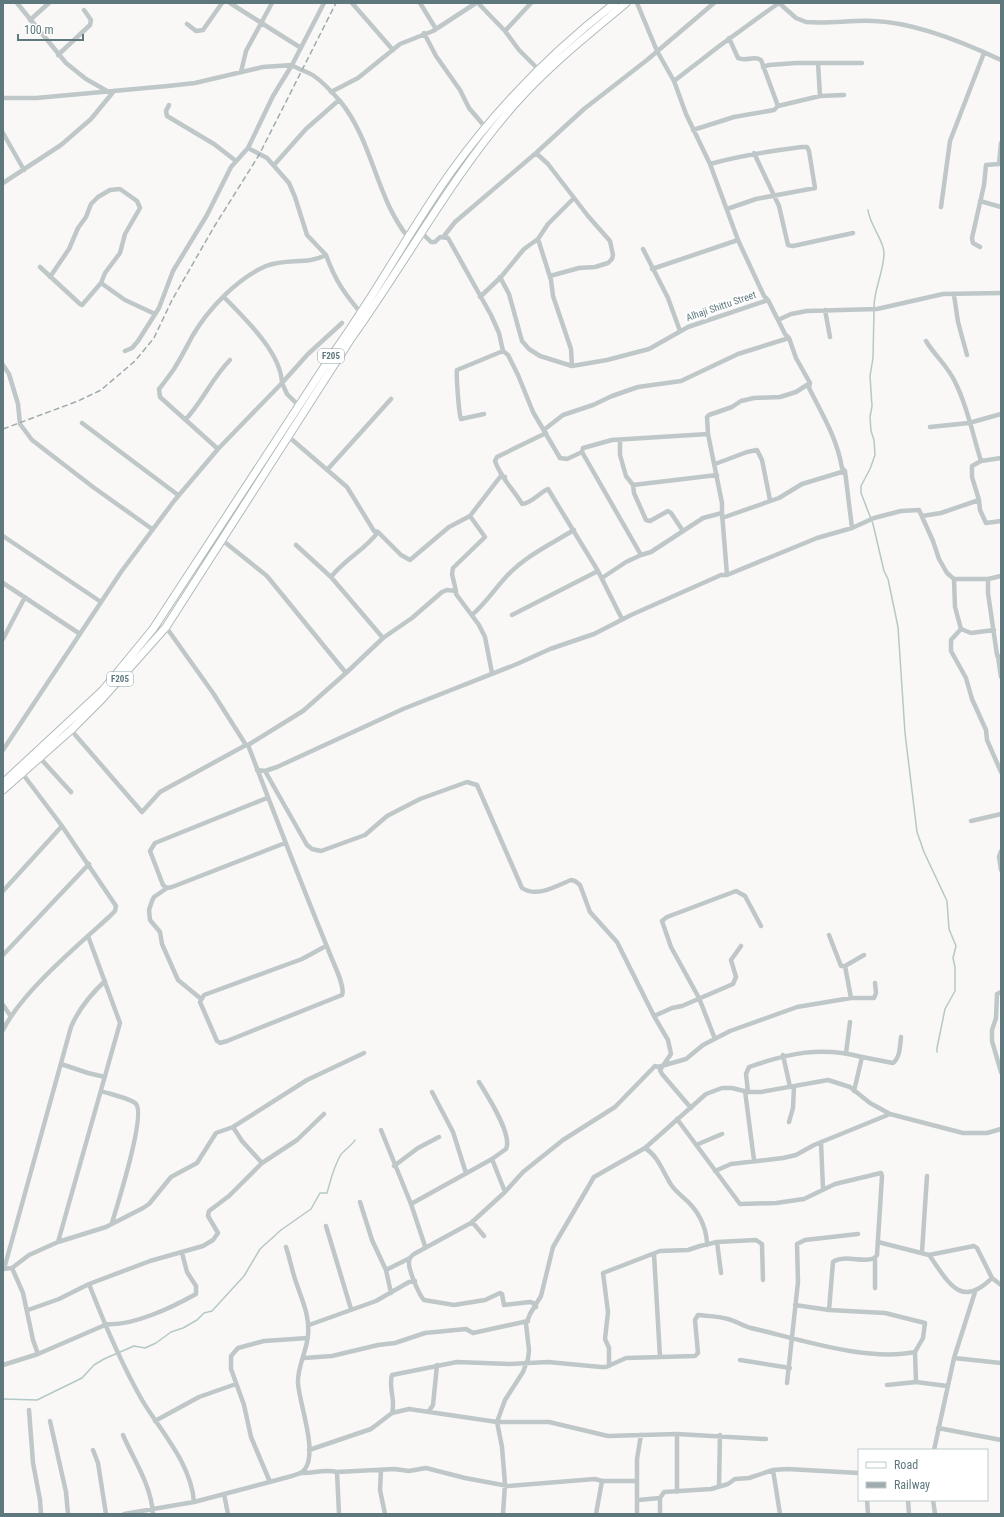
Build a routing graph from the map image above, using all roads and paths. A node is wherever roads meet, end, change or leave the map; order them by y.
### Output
1 (16, 3) edge
2 (49, 3) edge
3 (222, 3) edge
4 (230, 3) edge
5 (272, 3) edge
6 (324, 3) edge
7 (352, 3) edge
8 (420, 3) edge
9 (477, 3) edge
10 (531, 3) edge
11 (615, 3) edge
12 (626, 3) edge
13 (637, 3) edge
14 (714, 3) edge
15 (779, 3) edge
16 (84, 10) dead end
17 (30, 20) junction
18 (187, 24) dead end
19 (261, 24) junction
20 (436, 29) junction
21 (505, 31) junction
22 (424, 33) junction
23 (572, 38) junction
24 (729, 38) junction
25 (578, 43) junction
26 (301, 48) junction
27 (393, 50) junction
28 (656, 51) junction
29 (984, 53) junction
30 (58, 55) junction
31 (1001, 60) edge
32 (818, 63) junction
33 (862, 63) dead end
34 (292, 65) junction
35 (763, 67) junction
36 (539, 70) junction
37 (241, 72) junction
38 (674, 80) junction
39 (114, 91) junction
40 (107, 92) junction
41 (331, 92) junction
42 (844, 95) dead end
43 (820, 96) junction
44 (3, 98) edge
45 (339, 100) junction
46 (169, 105) dead end
47 (778, 106) junction
48 (486, 128) junction
49 (693, 130) junction
50 (3, 133) edge
51 (1001, 143) edge
52 (248, 148) junction
53 (536, 153) junction
54 (754, 153) junction
55 (236, 161) junction
56 (710, 164) junction
57 (1000, 164) edge
58 (274, 165) junction
59 (24, 170) junction
60 (3, 183) edge
61 (774, 195) junction
62 (574, 198) junction
63 (980, 201) junction
64 (941, 207) dead end
65 (1001, 207) edge
66 (727, 209) junction
67 (422, 233) junction
68 (854, 233) dead end
69 (444, 236) junction
70 (408, 238) junction
71 (538, 239) junction
72 (738, 240) junction
73 (980, 246) dead end
74 (642, 249) dead end
75 (326, 255) junction
76 (40, 267) dead end
77 (652, 269) junction
78 (550, 276) junction
79 (50, 277) junction
80 (500, 277) junction
81 (102, 283) junction
82 (1001, 293) edge
83 (954, 295) junction
84 (224, 297) junction
85 (480, 297) junction
86 (768, 300) junction
87 (826, 310) junction
88 (361, 313) junction
89 (155, 314) junction
90 (778, 320) junction
91 (342, 323) dead end
92 (680, 331) junction
93 (830, 337) dead end
94 (789, 338) junction
95 (926, 341) dead end
96 (125, 351) dead end
97 (503, 351) junction
98 (967, 355) dead end
99 (230, 360) dead end
100 (3, 365) edge
101 (572, 366) junction
102 (282, 383) junction
103 (810, 383) junction
104 (391, 399) dead end
105 (299, 406) junction
106 (484, 414) dead end
107 (1001, 414) edge
108 (186, 419) junction
109 (82, 423) dead end
110 (969, 423) junction
111 (930, 427) dead end
112 (546, 431) junction
113 (708, 434) junction
114 (288, 438) junction
115 (620, 440) junction
116 (218, 449) junction
117 (275, 450) junction
118 (582, 452) junction
119 (1001, 458) edge
120 (981, 461) junction
121 (715, 464) junction
122 (327, 470) junction
123 (846, 470) junction
124 (717, 475) junction
125 (505, 477) junction
126 (633, 485) junction
127 (178, 495) junction
128 (770, 500) junction
129 (979, 500) junction
130 (470, 516) junction
131 (722, 516) junction
132 (922, 516) junction
133 (1001, 521) edge
134 (852, 528) junction
135 (152, 529) junction
136 (574, 530) junction
137 (683, 531) junction
138 (378, 532) junction
139 (3, 536) edge
140 (222, 540) junction
141 (296, 545) dead end
142 (641, 555) junction
143 (598, 571) junction
144 (727, 575) junction
145 (1001, 576) edge
146 (331, 577) junction
147 (602, 578) junction
148 (954, 579) junction
149 (988, 579) junction
150 (3, 582) edge
151 (456, 591) junction
152 (25, 597) junction
153 (101, 602) junction
154 (472, 615) junction
155 (512, 615) dead end
156 (622, 619) junction
157 (166, 627) junction
158 (961, 629) junction
159 (994, 630) junction
160 (80, 634) junction
161 (383, 638) junction
162 (3, 639) edge
163 (1000, 657) edge
164 (346, 673) junction
165 (492, 673) junction
166 (1001, 676) edge
167 (71, 730) junction
168 (247, 745) junction
169 (3, 750) edge
170 (40, 758) junction
171 (257, 770) junction
172 (265, 771) junction
173 (1001, 772) edge
174 (22, 773) junction
175 (4, 780) edge
176 (3, 790) edge
177 (71, 792) dead end
178 (267, 798) junction
179 (1001, 814) edge
180 (971, 821) dead end
181 (62, 826) junction
182 (285, 843) junction
183 (1001, 851) edge
184 (89, 864) junction
185 (1001, 870) edge
186 (167, 888) junction
187 (3, 891) edge
188 (761, 926) dead end
189 (828, 935) dead end
190 (88, 936) junction
191 (326, 946) junction
192 (741, 946) dead end
193 (3, 955) edge
194 (864, 955) dead end
195 (845, 966) junction
196 (105, 981) junction
197 (876, 983) dead end
198 (1001, 992) edge
199 (200, 998) junction
200 (699, 998) junction
201 (851, 998) junction
202 (3, 1005) edge
203 (10, 1015) junction
204 (654, 1016) junction
205 (999, 1018) edge
206 (850, 1022) dead end
207 (3, 1030) edge
208 (901, 1037) dead end
209 (715, 1039) junction
210 (364, 1053) dead end
211 (846, 1053) junction
212 (783, 1055) junction
213 (862, 1057) junction
214 (61, 1064) junction
215 (664, 1065) junction
216 (659, 1069) junction
217 (1001, 1071) edge
218 (105, 1077) junction
219 (479, 1082) dead end
220 (792, 1087) junction
221 (101, 1091) junction
222 (854, 1091) junction
223 (432, 1092) dead end
224 (747, 1092) junction
225 (691, 1108) junction
226 (324, 1114) dead end
227 (890, 1114) junction
228 (677, 1119) junction
229 (789, 1122) dead end
230 (233, 1127) junction
231 (1001, 1128) edge
232 (381, 1130) dead end
233 (722, 1134) dead end
234 (439, 1137) dead end
235 (821, 1142) junction
236 (696, 1144) junction
237 (645, 1148) junction
238 (492, 1158) junction
239 (754, 1160) junction
240 (262, 1162) junction
241 (394, 1166) junction
242 (716, 1171) junction
243 (466, 1172) junction
244 (927, 1176) dead end
245 (823, 1189) junction
246 (505, 1192) junction
247 (360, 1202) dead end
248 (411, 1204) junction
249 (112, 1223) junction
250 (472, 1223) junction
251 (326, 1226) dead end
252 (858, 1234) dead end
253 (484, 1236) dead end
254 (58, 1242) junction
255 (717, 1242) junction
256 (878, 1242) junction
257 (707, 1245) junction
258 (425, 1246) junction
259 (286, 1247) dead end
260 (922, 1252) junction
261 (182, 1253) junction
262 (654, 1254) junction
263 (929, 1255) junction
264 (410, 1258) junction
265 (874, 1258) junction
266 (12, 1268) junction
267 (4, 1269) edge
268 (386, 1270) junction
269 (721, 1273) dead end
270 (992, 1278) junction
271 (763, 1280) dead end
272 (415, 1281) junction
273 (89, 1284) junction
274 (1001, 1285) edge
275 (875, 1288) dead end
276 (975, 1292) junction
277 (391, 1293) junction
278 (795, 1305) junction
279 (536, 1307) junction
280 (352, 1309) junction
281 (28, 1310) junction
282 (829, 1310) junction
283 (528, 1321) junction
284 (105, 1325) junction
285 (309, 1325) junction
286 (308, 1338) junction
287 (791, 1338) junction
288 (915, 1352) junction
289 (38, 1354) junction
290 (660, 1357) junction
291 (304, 1358) junction
292 (954, 1358) junction
293 (740, 1360) dead end
294 (526, 1362) junction
295 (1001, 1363) edge
296 (3, 1365) edge
297 (437, 1365) junction
298 (609, 1366) junction
299 (790, 1368) junction
300 (916, 1382) junction
301 (787, 1383) dead end
302 (236, 1384) junction
303 (887, 1385) dead end
304 (947, 1386) junction
305 (29, 1410) dead end
306 (429, 1411) junction
307 (392, 1413) junction
308 (156, 1420) junction
309 (50, 1421) dead end
310 (497, 1422) junction
311 (938, 1428) junction
312 (677, 1434) junction
313 (123, 1435) dead end
314 (641, 1435) junction
315 (720, 1435) junction
316 (766, 1439) dead end
317 (1001, 1440) edge
318 (934, 1449) edge
319 (93, 1450) dead end
320 (309, 1450) junction
321 (381, 1470) junction
322 (773, 1470) junction
323 (337, 1472) junction
324 (301, 1473) junction
325 (858, 1473) edge
326 (602, 1481) junction
327 (637, 1481) junction
328 (270, 1482) junction
329 (505, 1486) junction
330 (719, 1486) junction
331 (677, 1492) junction
332 (224, 1494) junction
333 (660, 1498) junction
334 (638, 1500) junction
335 (867, 1501) edge
336 (908, 1501) edge
337 (933, 1501) edge
338 (194, 1502) junction
339 (153, 1512) edge
340 (41, 1514) edge
341 (68, 1514) edge
342 (106, 1514) edge
343 (124, 1514) edge
344 (228, 1514) edge
345 (339, 1514) edge
346 (385, 1514) edge
347 (503, 1514) edge
348 (596, 1514) edge
349 (637, 1514) edge
350 (660, 1514) edge
351 (780, 1514) edge
352 (868, 1514) edge
353 (909, 1514) edge
354 (935, 1514) edge

1 - 17 street
2 - 17 street
3 - 18 street
4 - 19 street
5 - 19 street
6 - 26 street
7 - 27 street
8 - 20 street
9 - 20 street
9 - 21 street
10 - 21 street
11 - 23 main road, F205
12 - 25 main road, F205
13 - 28 street
14 - 28 street
15 - 24 street
15 - 29 street
16 - 30 street
17 - 30 street
19 - 26 street
19 - 37 street
20 - 22 street
21 - 36 street
22 - 27 street
22 - 48 street
23 - 25 main road
23 - 36 main road, F205
24 - 35 street
24 - 38 street
25 - 67 main road, F205
26 - 34 street
27 - 41 street
28 - 38 street
28 - 53 street
29 - 31 street
29 - 64 street
30 - 40 street
32 - 33 street
32 - 35 street
32 - 43 street
34 - 37 street
34 - 41 street
34 - 52 street
35 - 47 street
36 - 48 main road, F205
37 - 39 street
38 - 49 street
39 - 40 street
39 - 59 street
40 - 44 street
41 - 45 street
42 - 43 street
43 - 47 street
45 - 58 street
45 - 70 street
46 - 55 street
47 - 49 street
48 - 70 main road, F205
49 - 56 street
50 - 59 street
51 - 57 street
52 - 55 street
52 - 58 street
53 - 62 street
53 - 69 street
54 - 56 street
54 - 61 street
54 - 61 street
55 - 89 street
56 - 66 street
57 - 63 street
58 - 75 street
59 - 60 street
61 - 66 street
61 - 68 street
62 - 71 street
62 - 78 street
63 - 65 street
63 - 73 street
66 - 72 street
67 - 69 street
67 - 114 main road, F205
69 - 85 street
70 - 88 main road, F205
71 - 78 street
71 - 80 street
72 - 77 street
72 - 86 street
74 - 77 street
75 - 84 street
75 - 88 street
76 - 79 street
77 - 92 street
78 - 101 street
79 - 81 street
79 - 81 street
80 - 85 street
80 - 101 street, Alhaji Shittu Street
81 - 89 street
82 - 83 street
83 - 87 street
83 - 98 street
84 - 102 street
84 - 108 street
85 - 97 street
86 - 90 street
86 - 92 street, Alhaji Shittu Street
87 - 90 street
87 - 93 street
88 - 105 main road, F205
89 - 96 street
90 - 94 street
91 - 102 street
92 - 101 street, Alhaji Shittu Street
94 - 103 street
94 - 112 street
95 - 110 street
97 - 106 street
97 - 112 street
99 - 108 street
100 - 135 street
102 - 105 street
102 - 116 street
103 - 113 street
103 - 123 street
104 - 122 street
105 - 117 main road, F205
107 - 110 street
108 - 116 street
109 - 127 street
110 - 111 street
110 - 120 street
112 - 118 street
112 - 125 street
113 - 115 street
113 - 121 street
114 - 117 main road, F205
114 - 122 street
115 - 118 street
115 - 126 street
116 - 127 street
117 - 140 main road, F205
117 - 175 main road, F205
118 - 142 street
119 - 120 street
120 - 129 street
121 - 124 street
121 - 128 street
122 - 138 street
123 - 128 street
123 - 134 street
124 - 126 street
124 - 131 street
125 - 130 street
125 - 136 street
126 - 137 street
127 - 135 street
128 - 131 street
129 - 132 street
129 - 133 street
130 - 138 street
130 - 151 street
131 - 137 street
131 - 144 street
132 - 134 street
132 - 148 street
134 - 144 street
135 - 153 street
136 - 143 street
136 - 154 street
137 - 142 street
138 - 146 street
139 - 153 street
140 - 157 main road, F205
140 - 164 street
141 - 146 street
142 - 147 street
143 - 147 street
143 - 155 street
144 - 156 street
145 - 149 street
146 - 161 street
147 - 156 street
148 - 149 street
148 - 158 street
149 - 159 street
150 - 152 street
151 - 154 street
151 - 161 street
152 - 160 street
152 - 162 street
153 - 160 street
154 - 165 street
156 - 165 street
157 - 167 main road, F205
157 - 168 street
158 - 159 street
158 - 173 street
159 - 163 street
160 - 169 street
161 - 164 street
163 - 166 street
164 - 168 street
165 - 172 street
167 - 168 street
167 - 170 main road, F205
168 - 171 street
170 - 174 main road, F205
170 - 177 street
171 - 172 street
171 - 178 street
172 - 204 street
174 - 176 main road, F205
174 - 181 street
178 - 182 street
178 - 186 street
179 - 180 street
181 - 184 street
181 - 187 street
182 - 186 street
182 - 191 street
183 - 185 street
184 - 190 street
184 - 193 street
186 - 199 street
188 - 200 street
189 - 195 street
190 - 196 street
190 - 203 street
191 - 199 street
191 - 199 street
192 - 200 street
194 - 195 street
195 - 201 street
196 - 214 street
196 - 218 street
197 - 201 street
198 - 205 street
200 - 204 street
200 - 209 street
201 - 209 street
202 - 203 street
203 - 207 street
204 - 215 street
205 - 217 street
206 - 211 street
208 - 213 street
209 - 215 street
210 - 230 street
211 - 212 street
211 - 213 street
212 - 220 street
212 - 224 street
213 - 222 street
214 - 218 street
214 - 267 street
215 - 216 street
216 - 225 street
216 - 246 street
218 - 221 street
219 - 238 street
220 - 222 street
220 - 224 street
220 - 229 street
221 - 249 street
221 - 254 street
222 - 227 street
223 - 243 street
224 - 225 street
224 - 239 street
225 - 228 street
226 - 240 street
227 - 231 street
227 - 235 street
228 - 236 street
228 - 237 street
230 - 240 street
230 - 249 street
232 - 241 street
233 - 236 street
234 - 241 street
235 - 239 street
235 - 245 street
236 - 242 street
237 - 257 street
237 - 279 street
238 - 243 street
238 - 246 street
239 - 242 street
240 - 261 street
241 - 248 street
242 - 245 street
243 - 248 street
244 - 260 street
245 - 256 street
246 - 250 street
247 - 268 street
248 - 258 street
249 - 254 street
250 - 253 street
250 - 258 street
251 - 280 street
252 - 278 street
254 - 266 street
255 - 257 street
255 - 269 street
255 - 271 street
256 - 260 street
256 - 265 street
257 - 262 street
258 - 264 street
259 - 285 street
260 - 263 street
261 - 273 street
261 - 284 street
262 - 290 street
262 - 298 street
263 - 270 street
263 - 276 street
264 - 268 street
264 - 272 street
265 - 275 street
265 - 282 street
266 - 267 street
266 - 281 street
268 - 277 street
270 - 274 street
270 - 276 street
272 - 277 street
272 - 279 street
273 - 281 street
273 - 284 street
276 - 292 street
277 - 280 street
278 - 282 street
278 - 287 street
279 - 283 street
280 - 285 street
281 - 289 street
282 - 288 street
283 - 291 street
283 - 294 street
284 - 289 street
284 - 308 street
285 - 286 street
286 - 291 street
286 - 302 street
287 - 288 street
287 - 290 street
287 - 299 street
288 - 300 street
289 - 296 street
290 - 298 street
291 - 320 street
292 - 295 street
292 - 304 street
293 - 299 street
294 - 297 street
294 - 298 street
294 - 310 street
297 - 306 street
297 - 307 street
299 - 301 street
300 - 303 street
300 - 304 street
302 - 308 street
302 - 328 street
304 - 311 street
305 - 340 street
306 - 307 street
306 - 310 street
307 - 320 street
308 - 338 street
309 - 341 street
310 - 314 street
310 - 329 street
311 - 317 street
311 - 318 street
312 - 314 street
312 - 315 street
312 - 331 street
313 - 339 street
314 - 327 street
315 - 316 street
315 - 330 street
319 - 342 street
320 - 324 street
321 - 323 street
321 - 329 street
321 - 346 street
322 - 325 street
322 - 330 street
322 - 351 street
323 - 324 street
323 - 345 street
324 - 328 street
326 - 327 street
326 - 329 street
326 - 348 street
327 - 334 street
328 - 332 street
329 - 347 street
330 - 331 street
331 - 333 street
332 - 338 street
332 - 344 street
333 - 334 street
333 - 350 street
334 - 349 street
335 - 352 street
336 - 353 street
337 - 354 street
338 - 339 street
339 - 343 street

